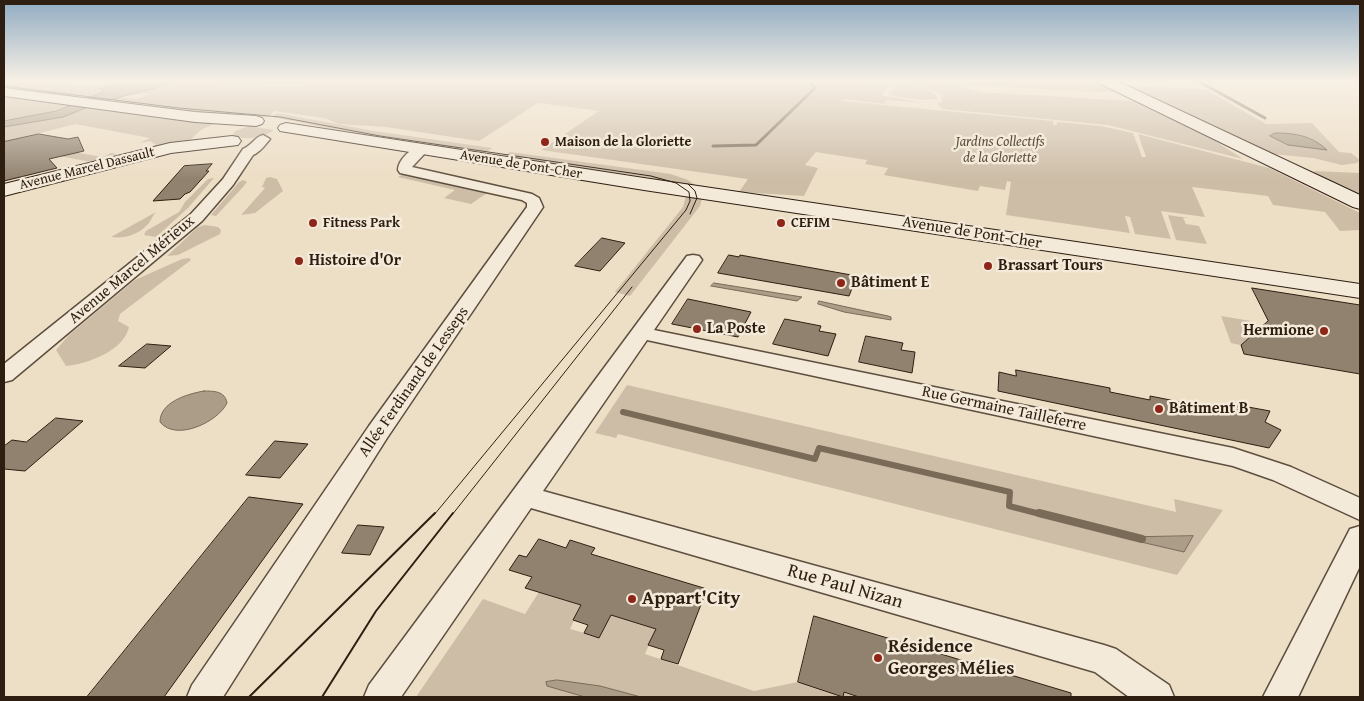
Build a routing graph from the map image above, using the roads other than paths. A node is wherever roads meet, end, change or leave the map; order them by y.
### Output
1 (142, 114) edge
2 (1175, 114) edge
3 (274, 134) junction
4 (231, 136) junction
5 (421, 150) junction
6 (4, 190) edge
7 (731, 197) junction
8 (1360, 203) edge
9 (693, 260) dead end
10 (1360, 280) edge
11 (1360, 291) edge
12 (641, 333) junction
13 (4, 375) edge
14 (524, 496) junction
15 (1360, 510) edge
16 (1360, 537) edge
17 (204, 697) edge
18 (381, 697) edge
19 (1157, 697) edge
20 (1280, 697) edge

1 - 4 main road
2 - 8 main road
3 - 4 main road, Avenue de Pont-Cher
3 - 4 main road
3 - 5 main road, Avenue de Pont-Cher
4 - 6 main road, Avenue Marcel Dassault
4 - 13 street, Avenue Marcel Mérieux
5 - 7 main road, Avenue de Pont-Cher
5 - 17 street, Allée Ferdinand de Lesseps
7 - 10 main road, Avenue de Pont-Cher
7 - 11 main road, Avenue de Pont-Cher
9 - 12 street
12 - 14 street
12 - 15 street, Rue Germaine Tailleferre
14 - 18 street
14 - 19 street, Rue Paul Nizan
16 - 20 street

